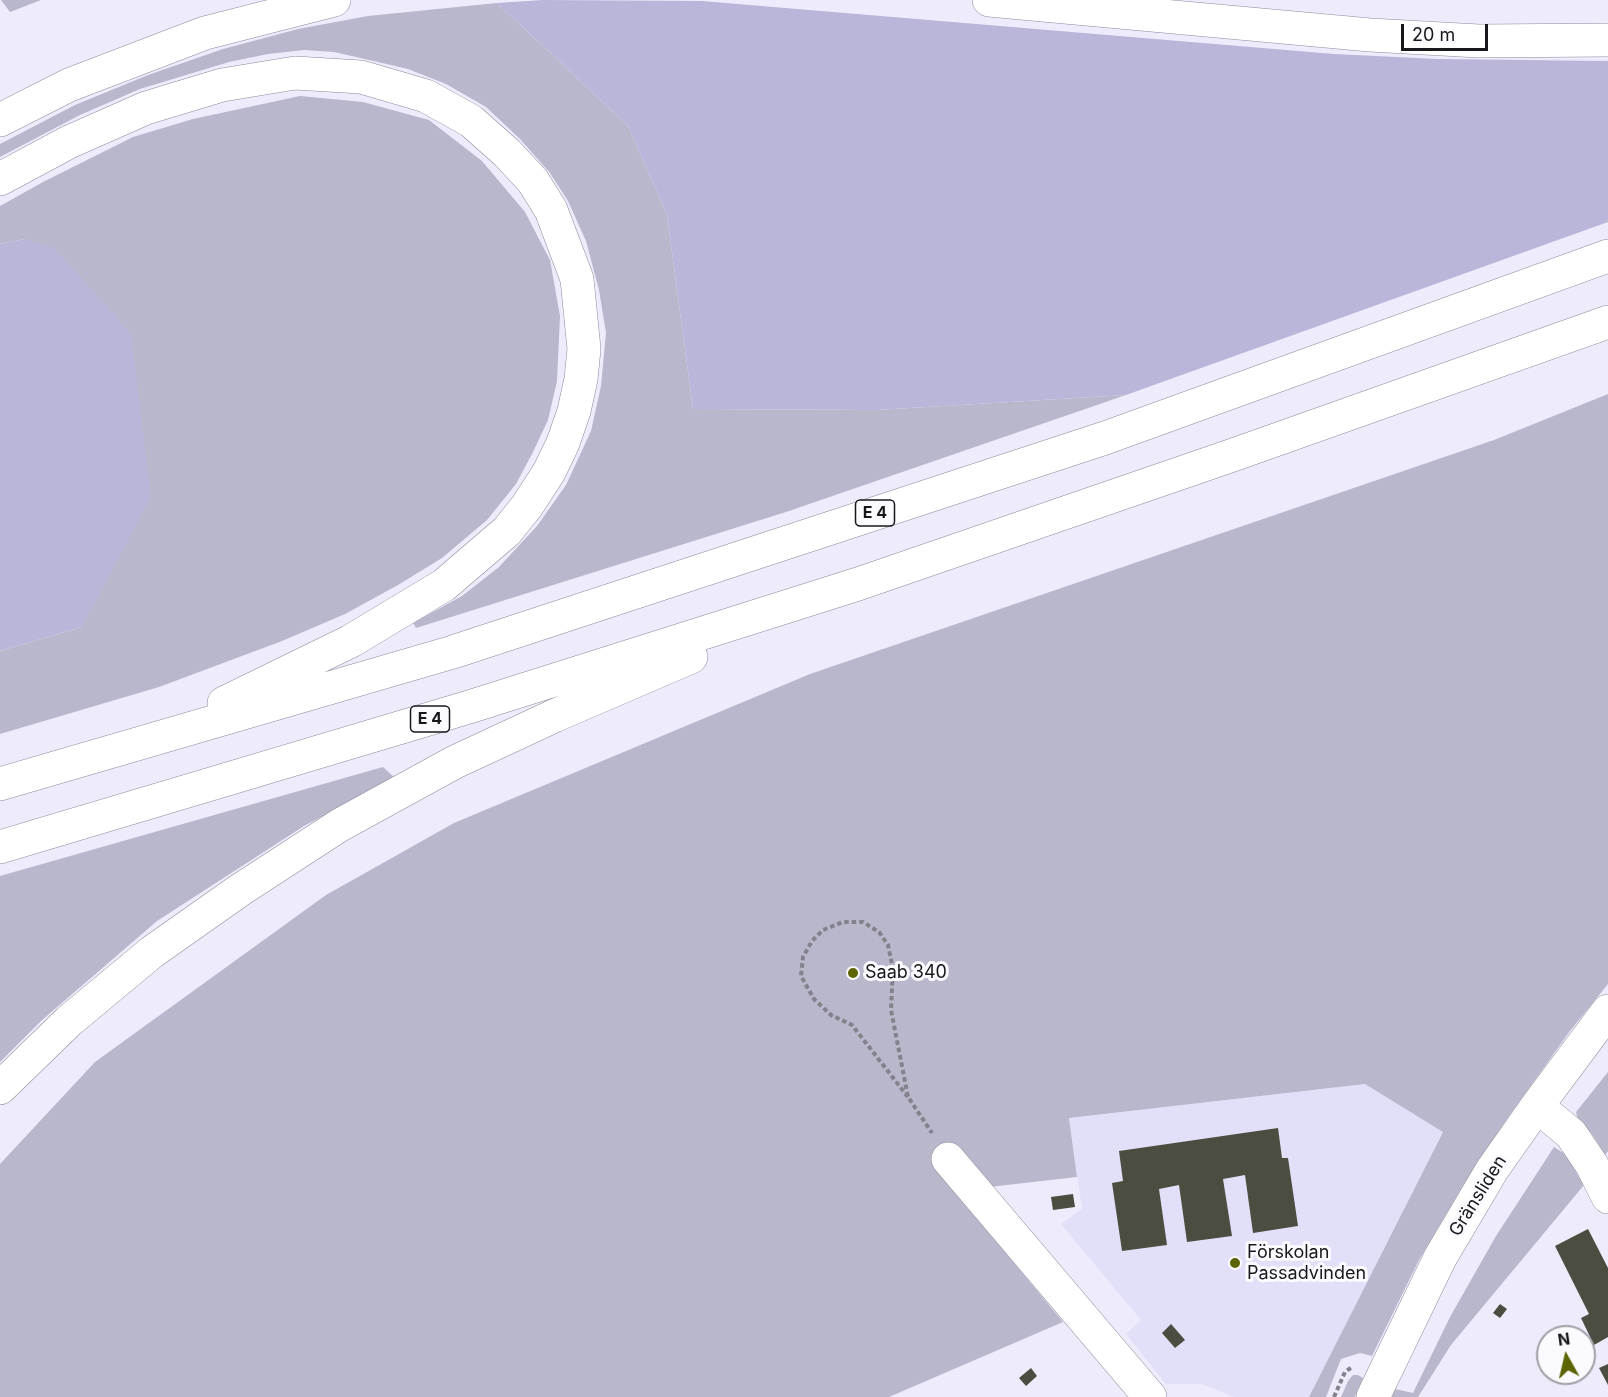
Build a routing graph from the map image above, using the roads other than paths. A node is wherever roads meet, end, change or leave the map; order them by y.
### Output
1 (334, 0) edge
2 (989, 0) edge
3 (1608, 40) edge
4 (0, 120) edge
5 (0, 179) edge
6 (1608, 256) edge
7 (1608, 322) edge
8 (858, 584) junction
9 (134, 746) junction
10 (0, 784) edge
11 (0, 847) edge
12 (1608, 1011) edge
13 (0, 1088) edge
14 (1537, 1106) junction
15 (948, 1159) road end
16 (1608, 1197) edge
17 (1150, 1397) edge
18 (1373, 1397) edge

1 - 4 main road
2 - 3 main road
5 - 9 main road
6 - 9 main road, E 4
7 - 8 main road, E 4
8 - 11 main road, E 4
8 - 13 main road
9 - 10 main road, E 4
12 - 14 main road, Gränsliden
14 - 16 main road
14 - 18 main road, Gränsliden
15 - 17 main road

